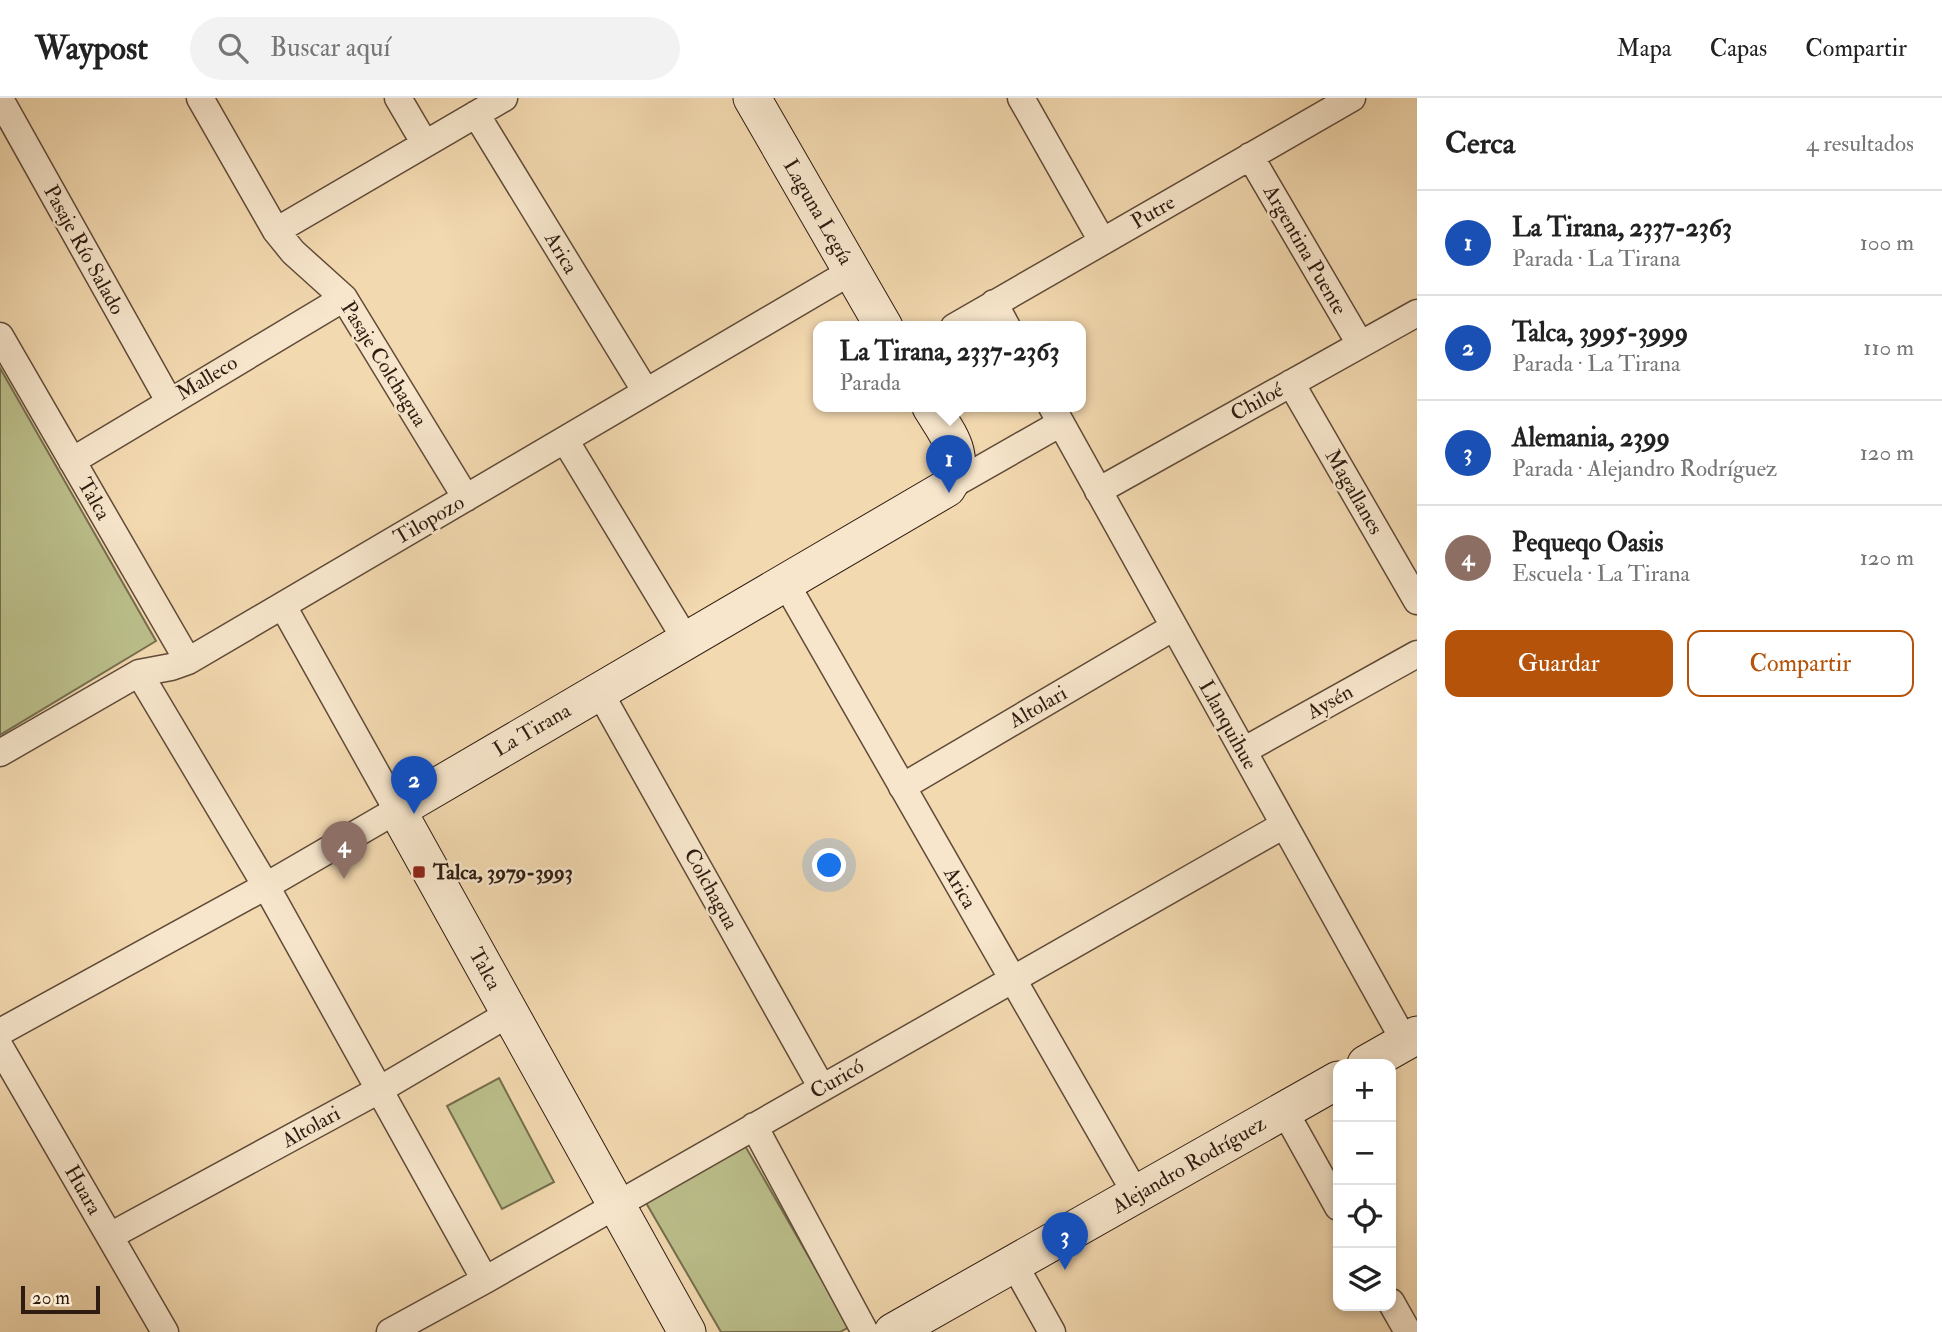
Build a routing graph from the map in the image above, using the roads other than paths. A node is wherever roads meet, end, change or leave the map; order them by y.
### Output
1 (200, 98) edge
2 (398, 98) edge
3 (504, 98) edge
4 (752, 98) edge
5 (1021, 98) edge
6 (1352, 98) edge
7 (0, 99) edge
8 (476, 114) junction
9 (425, 144) junction
10 (1250, 156) junction
11 (276, 231) junction
12 (1102, 241) junction
13 (852, 271) junction
14 (344, 298) junction
15 (994, 303) junction
16 (1417, 313) edge
17 (881, 321) edge
18 (964, 321) edge
19 (1004, 321) edge
20 (1, 336) edge
21 (1360, 344) junction
22 (1291, 383) junction
23 (646, 392) junction
24 (169, 401) junction
25 (934, 412) edge
26 (1056, 415) edge
27 (565, 440) junction
28 (72, 461) junction
29 (947, 488) junction
30 (1098, 491) junction
31 (466, 498) junction
32 (785, 582) junction
33 (1417, 601) edge
34 (283, 606) junction
35 (1174, 627) junction
36 (686, 640) junction
37 (1417, 654) edge
38 (188, 661) junction
39 (139, 673) junction
40 (599, 691) junction
41 (1243, 751) junction
42 (0, 752) edge
43 (902, 787) junction
44 (397, 810) junction
45 (1284, 825) junction
46 (266, 886) junction
47 (1013, 980) junction
48 (510, 1013) junction
49 (0, 1032) edge
50 (1411, 1038) edge
51 (0, 1047) edge
52 (1375, 1059) edge
53 (1333, 1083) edge
54 (822, 1088) junction
55 (379, 1090) junction
56 (1284, 1111) junction
57 (754, 1126) junction
58 (1136, 1195) junction
59 (1333, 1198) edge
60 (616, 1205) junction
61 (110, 1236) junction
62 (1014, 1264) junction
63 (485, 1280) junction
64 (1396, 1311) edge
65 (165, 1332) edge
66 (390, 1332) edge
67 (687, 1332) edge
68 (865, 1332) edge
69 (893, 1332) edge
70 (1052, 1332) edge
71 (1408, 1332) edge

1 - 11 street, Pasaje Colchagua
2 - 9 street
3 - 8 street
4 - 13 street, Laguna Legía
5 - 12 street
6 - 10 street, Putre
7 - 24 street, Pasaje Río Salado
8 - 9 street
8 - 23 street, Arica
9 - 11 street
10 - 12 street, Putre
10 - 21 street, Argentina Puente
11 - 14 street, Pasaje Colchagua
12 - 15 street, Putre
13 - 17 street, Laguna Legía
13 - 23 street, Tilopozo
14 - 24 street, Malleco
14 - 31 street, Pasaje Colchagua
15 - 18 street, Putre
15 - 19 street
16 - 21 street, Chiloé
20 - 28 street, Talca
21 - 22 street, Chiloé
22 - 30 street, Chiloé
22 - 33 street, Magallanes
23 - 27 street, Tilopozo
24 - 28 street, Malleco
25 - 29 street
26 - 29 street, La Tirana
26 - 30 street, Llanquihue
27 - 31 street, Tilopozo
27 - 36 street
28 - 38 street, Talca
29 - 32 street, La Tirana
30 - 35 street, Llanquihue
31 - 34 street, Tilopozo
32 - 36 street, La Tirana
32 - 43 street, Arica
34 - 38 street, Tilopozo
34 - 44 street, Talca
35 - 41 street, Llanquihue
35 - 43 street, Altolari
36 - 40 street, La Tirana
37 - 41 street, Aysén
38 - 39 street, Tilopozo
39 - 42 street, Tilopozo
39 - 46 street
40 - 44 street, La Tirana
40 - 54 street, Colchagua
41 - 45 street, Llanquihue
43 - 47 street, Arica
44 - 46 street, La Tirana
44 - 48 street, Talca
45 - 47 street, Curicó
45 - 50 street, Llanquihue
46 - 49 street, La Tirana
46 - 55 street
47 - 54 street, Curicó
47 - 58 street, Arica
48 - 55 street, Altolari
48 - 60 street, Talca
50 - 52 street
51 - 61 street, Huara
53 - 56 street, Alejandro Rodríguez
54 - 57 street, Curicó
55 - 61 street, Altolari
55 - 63 street
56 - 58 street, Alejandro Rodríguez
56 - 59 street
57 - 60 street, Curicó
57 - 68 street
58 - 62 street, Alejandro Rodríguez
60 - 63 street, Curicó
60 - 67 street, Talca
61 - 65 street, Huara
62 - 69 street, Alejandro Rodríguez
62 - 70 street
63 - 66 street, Curicó
64 - 71 street

